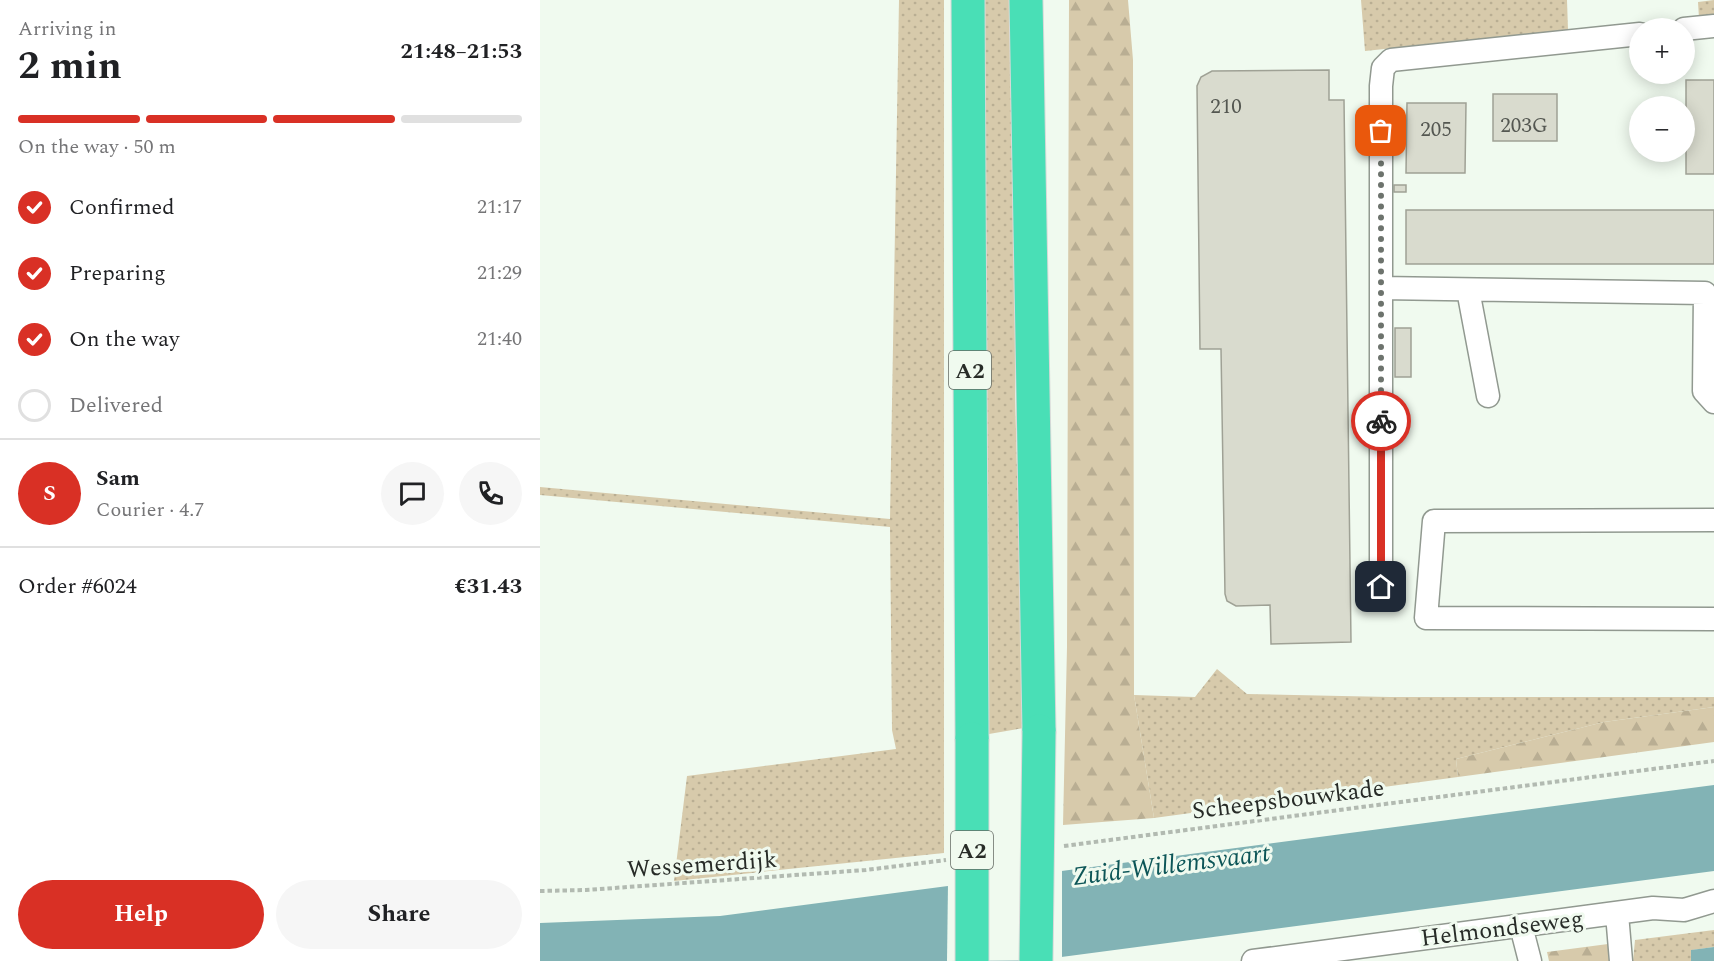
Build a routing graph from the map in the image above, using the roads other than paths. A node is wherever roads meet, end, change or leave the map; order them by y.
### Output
1 (968, 0) edge
2 (1026, 0) edge
3 (1714, 26) edge
4 (1695, 28) edge
5 (1629, 35) edge
6 (1381, 288) junction
7 (1468, 290) junction
8 (1488, 396) dead end
9 (1714, 402) edge
10 (1714, 519) edge
11 (1381, 587) dead end
12 (1714, 619) edge
13 (1714, 902) edge
14 (1617, 914) junction
15 (1521, 926) junction
16 (972, 961) edge
17 (1036, 961) edge
18 (1253, 961) edge
19 (1530, 961) edge
20 (1621, 961) edge

1 - 16 highway, A2, bridge
2 - 17 highway, bridge
3 - 4 street
5 - 6 street
6 - 7 street
6 - 11 street
7 - 8 street
7 - 9 street
10 - 12 street
13 - 14 street, Helmondseweg
14 - 15 street, Helmondseweg
14 - 20 street
15 - 18 street, Helmondseweg
15 - 19 street

